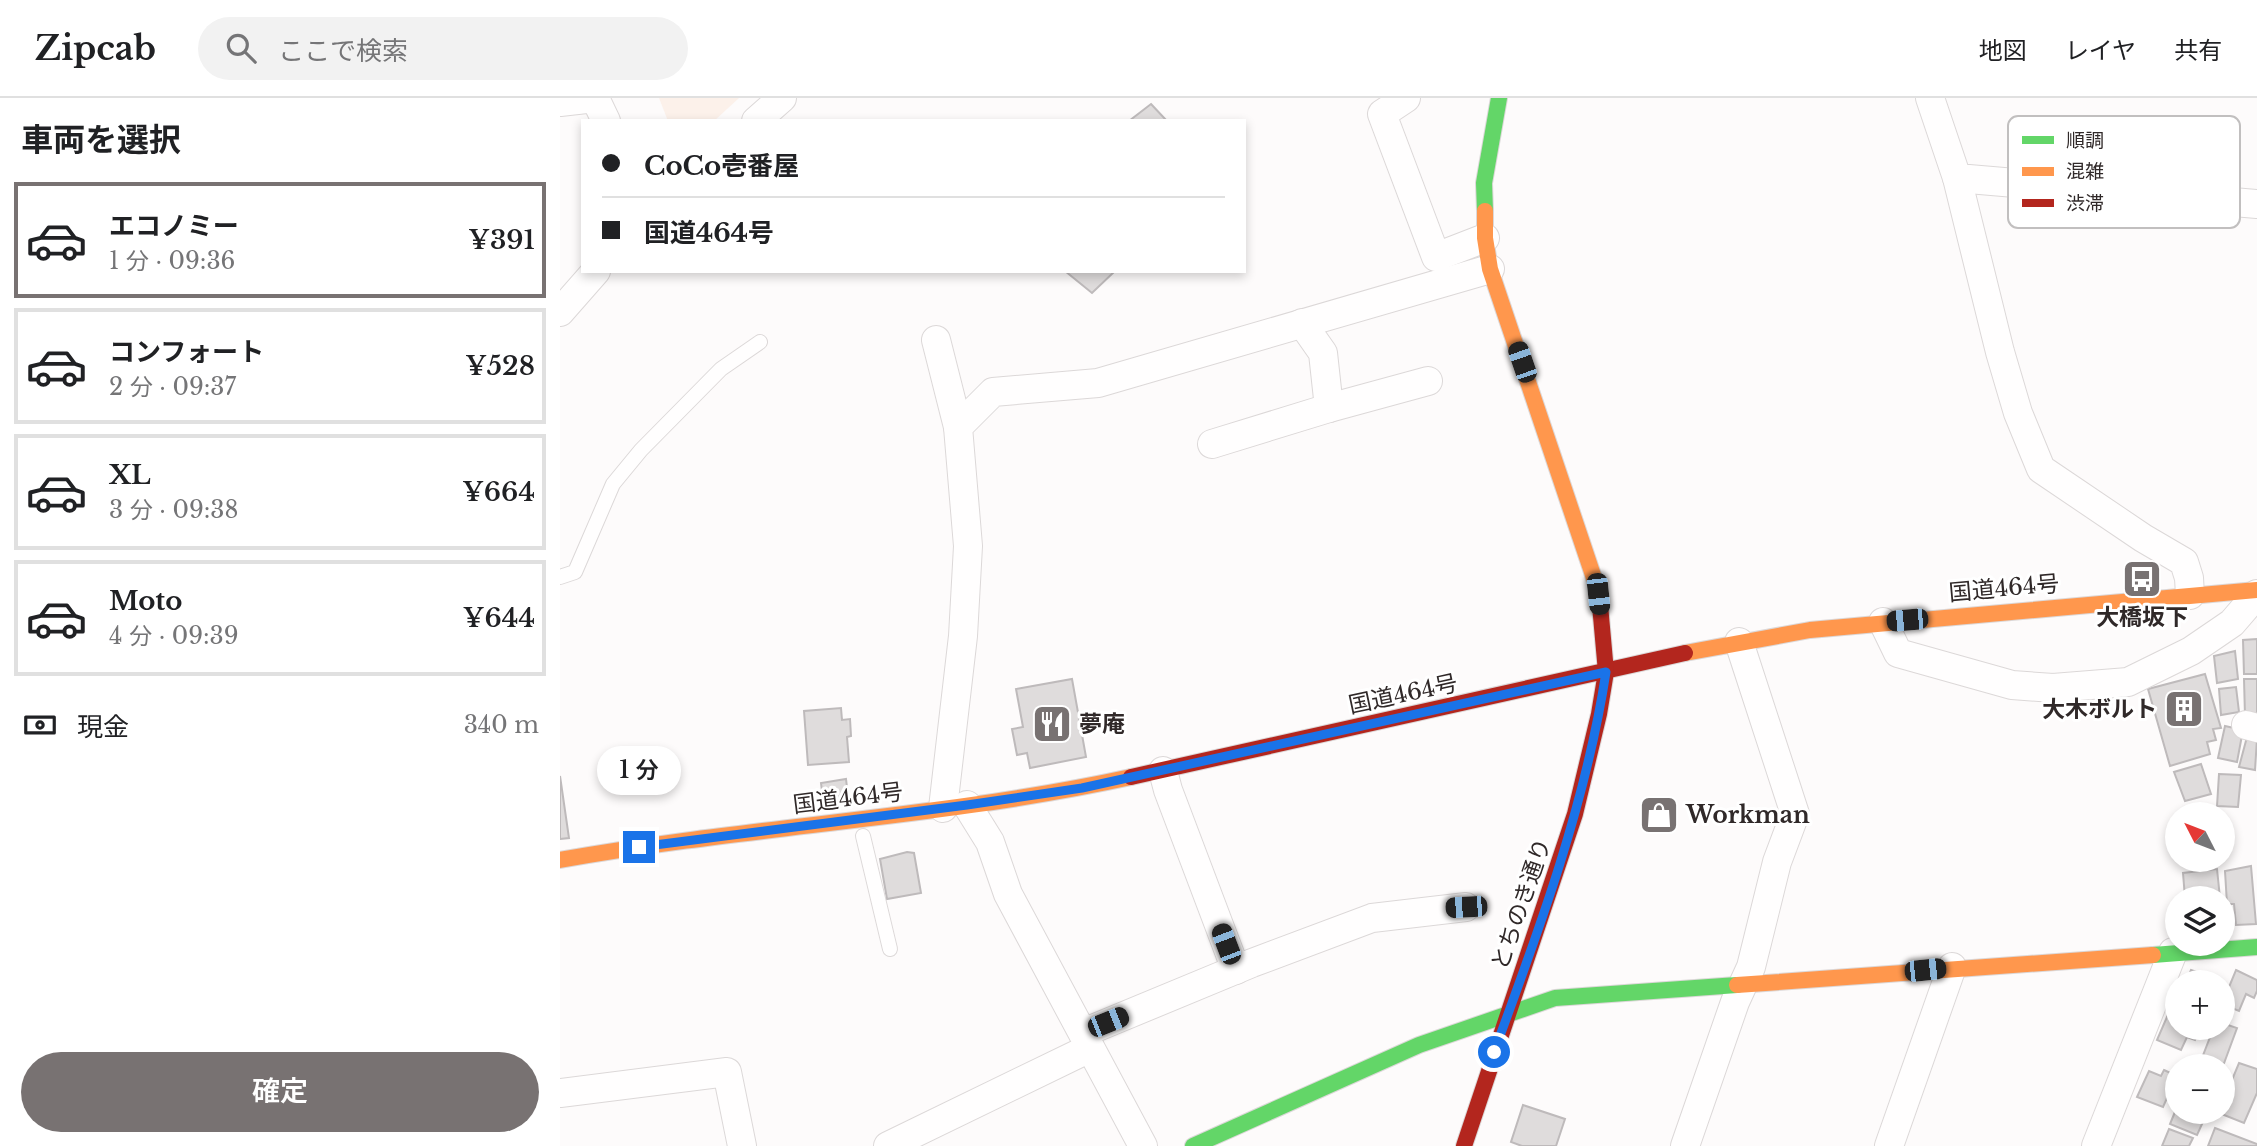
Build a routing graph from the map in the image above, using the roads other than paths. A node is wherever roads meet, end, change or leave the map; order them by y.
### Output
1 (782, 98) edge
2 (1406, 98) edge
3 (1499, 98) edge
4 (1512, 98) edge
5 (1930, 98) edge
6 (560, 102) edge
7 (605, 119) edge
8 (758, 119) edge
9 (1492, 134) junction
10 (1957, 178) junction
11 (2008, 182) edge
12 (1485, 238) junction
13 (1490, 269) junction
14 (594, 273) edge
15 (560, 312) edge
16 (1302, 323) junction
17 (936, 340) dead end
18 (760, 342) dead end
19 (1428, 382) dead end
20 (1329, 408) junction
21 (958, 426) junction
22 (1212, 444) dead end
23 (560, 577) edge
24 (2257, 592) edge
25 (2190, 595) junction
26 (1883, 622) junction
27 (1739, 642) junction
28 (1606, 672) junction
29 (1163, 771) junction
30 (955, 807) junction
31 (863, 835) dead end
32 (560, 860) edge
33 (1466, 907) dead end
34 (2257, 947) edge
35 (2235, 948) edge
36 (890, 949) dead end
37 (2165, 953) edge
38 (2172, 956) edge
39 (1952, 967) junction
40 (1236, 970) junction
41 (1743, 984) junction
42 (1508, 1014) junction
43 (1087, 1040) junction
44 (560, 1093) edge
45 (742, 1146) edge
46 (888, 1146) edge
47 (1143, 1146) edge
48 (1193, 1146) edge
49 (1464, 1146) edge
50 (1685, 1146) edge
51 (1889, 1146) edge
52 (2096, 1146) edge

1 - 8 street
2 - 12 street
3 - 9 main road, とちのき通り
4 - 9 main road
5 - 10 street
6 - 7 street
9 - 12 main road, とちのき通り
10 - 11 street
10 - 25 street
12 - 13 main road, とちのき通り
13 - 16 street
13 - 28 main road, とちのき通り
14 - 15 street
16 - 20 street
16 - 21 street
17 - 21 street
18 - 23 lane
19 - 20 street
20 - 22 street
21 - 30 street
24 - 25 main road, 国道464号
24 - 26 street
25 - 26 main road, 国道464号
26 - 27 main road, 国道464号
27 - 28 main road, 国道464号
27 - 41 street
28 - 29 main road, 国道464号
28 - 42 main road, とちのき通り
29 - 30 main road, 国道464号
29 - 40 street
30 - 32 main road, 国道464号
30 - 43 street
31 - 36 lane
33 - 40 street
34 - 35 main road
37 - 39 main road
38 - 52 street
39 - 41 main road
39 - 51 street
40 - 43 street
41 - 42 main road
41 - 50 street
42 - 48 main road
42 - 49 main road, とちのき通り
43 - 46 street
43 - 47 street
44 - 45 street

